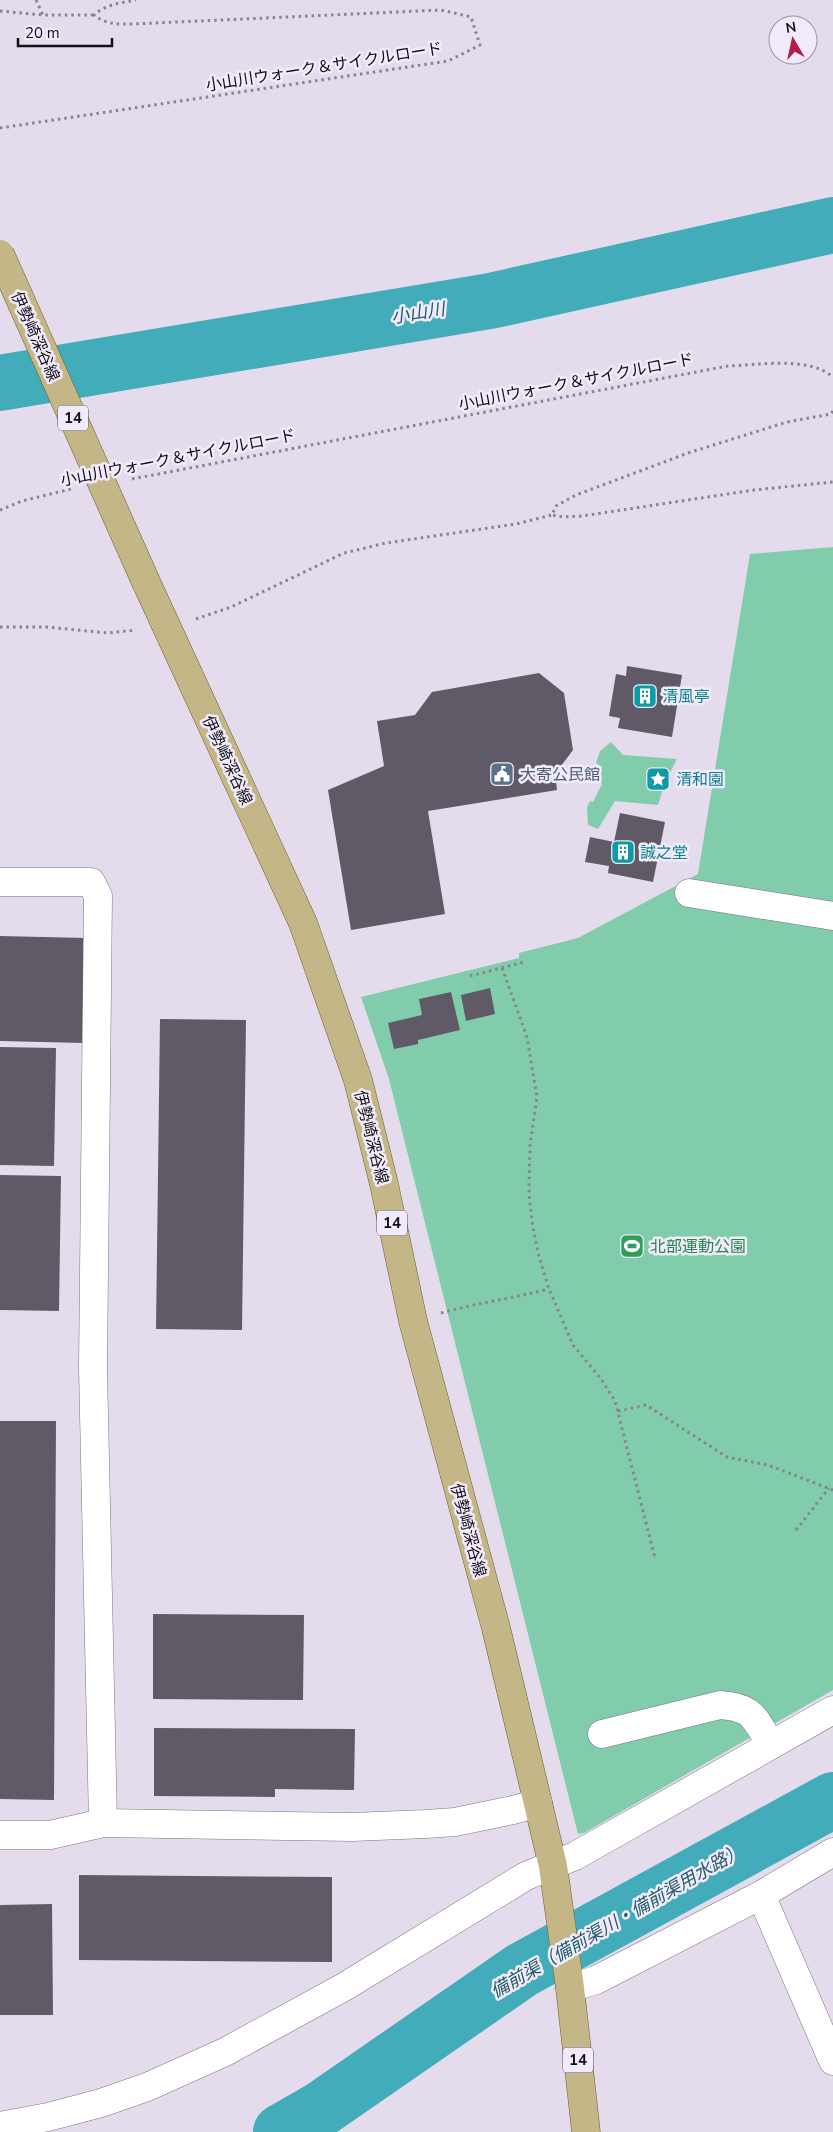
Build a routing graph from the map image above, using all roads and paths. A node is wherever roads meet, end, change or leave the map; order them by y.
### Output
1 (36, 0) edge
2 (136, 0) edge
3 (0, 11) edge
4 (43, 15) junction
5 (94, 15) junction
6 (0, 128) edge
7 (0, 254) edge
8 (833, 377) edge
9 (833, 411) edge
10 (131, 479) dead end
11 (833, 482) edge
12 (74, 489) dead end
13 (0, 510) edge
14 (552, 515) junction
15 (192, 621) dead end
16 (0, 627) edge
17 (143, 628) dead end
18 (0, 882) edge
19 (689, 893) dead end
20 (833, 916) edge
21 (524, 962) dead end
22 (502, 968) junction
23 (470, 976) dead end
24 (549, 1289) junction
25 (441, 1313) dead end
26 (618, 1411) junction
27 (831, 1489) edge
28 (796, 1530) dead end
29 (656, 1558) dead end
30 (833, 1710) edge
31 (602, 1734) dead end
32 (771, 1745) junction
33 (538, 1803) junction
34 (103, 1823) junction
35 (0, 1835) edge
36 (833, 1852) edge
37 (554, 1880) junction
38 (761, 1895) junction
39 (570, 1988) junction
40 (833, 2061) edge
41 (0, 2126) edge
42 (586, 2132) edge

1 - 4 path
2 - 5 path, 小山川ウォーク＆サイクルロード
3 - 4 path, 小山川ウォーク＆サイクルロード
4 - 5 path, 小山川ウォーク＆サイクルロード
5 - 6 path, 小山川ウォーク＆サイクルロード
7 - 33 main road, 伊勢崎深谷線 / 14, bridge
8 - 10 path, 小山川ウォーク＆サイクルロード
9 - 14 path
11 - 14 path
12 - 13 path, 小山川ウォーク＆サイクルロード
14 - 15 path
16 - 17 path
18 - 34 street
19 - 20 street
21 - 22 path
22 - 23 path
22 - 24 path
24 - 25 path
24 - 26 path
26 - 27 path
26 - 29 path
27 - 28 path
30 - 32 street
31 - 32 street
32 - 37 street
33 - 34 street
33 - 37 main road, 伊勢崎深谷線 / 14
34 - 35 street
36 - 38 street
37 - 39 main road, 伊勢崎深谷線 / 14
37 - 41 street
38 - 39 street
38 - 40 street
39 - 42 main road, 伊勢崎深谷線 / 14

